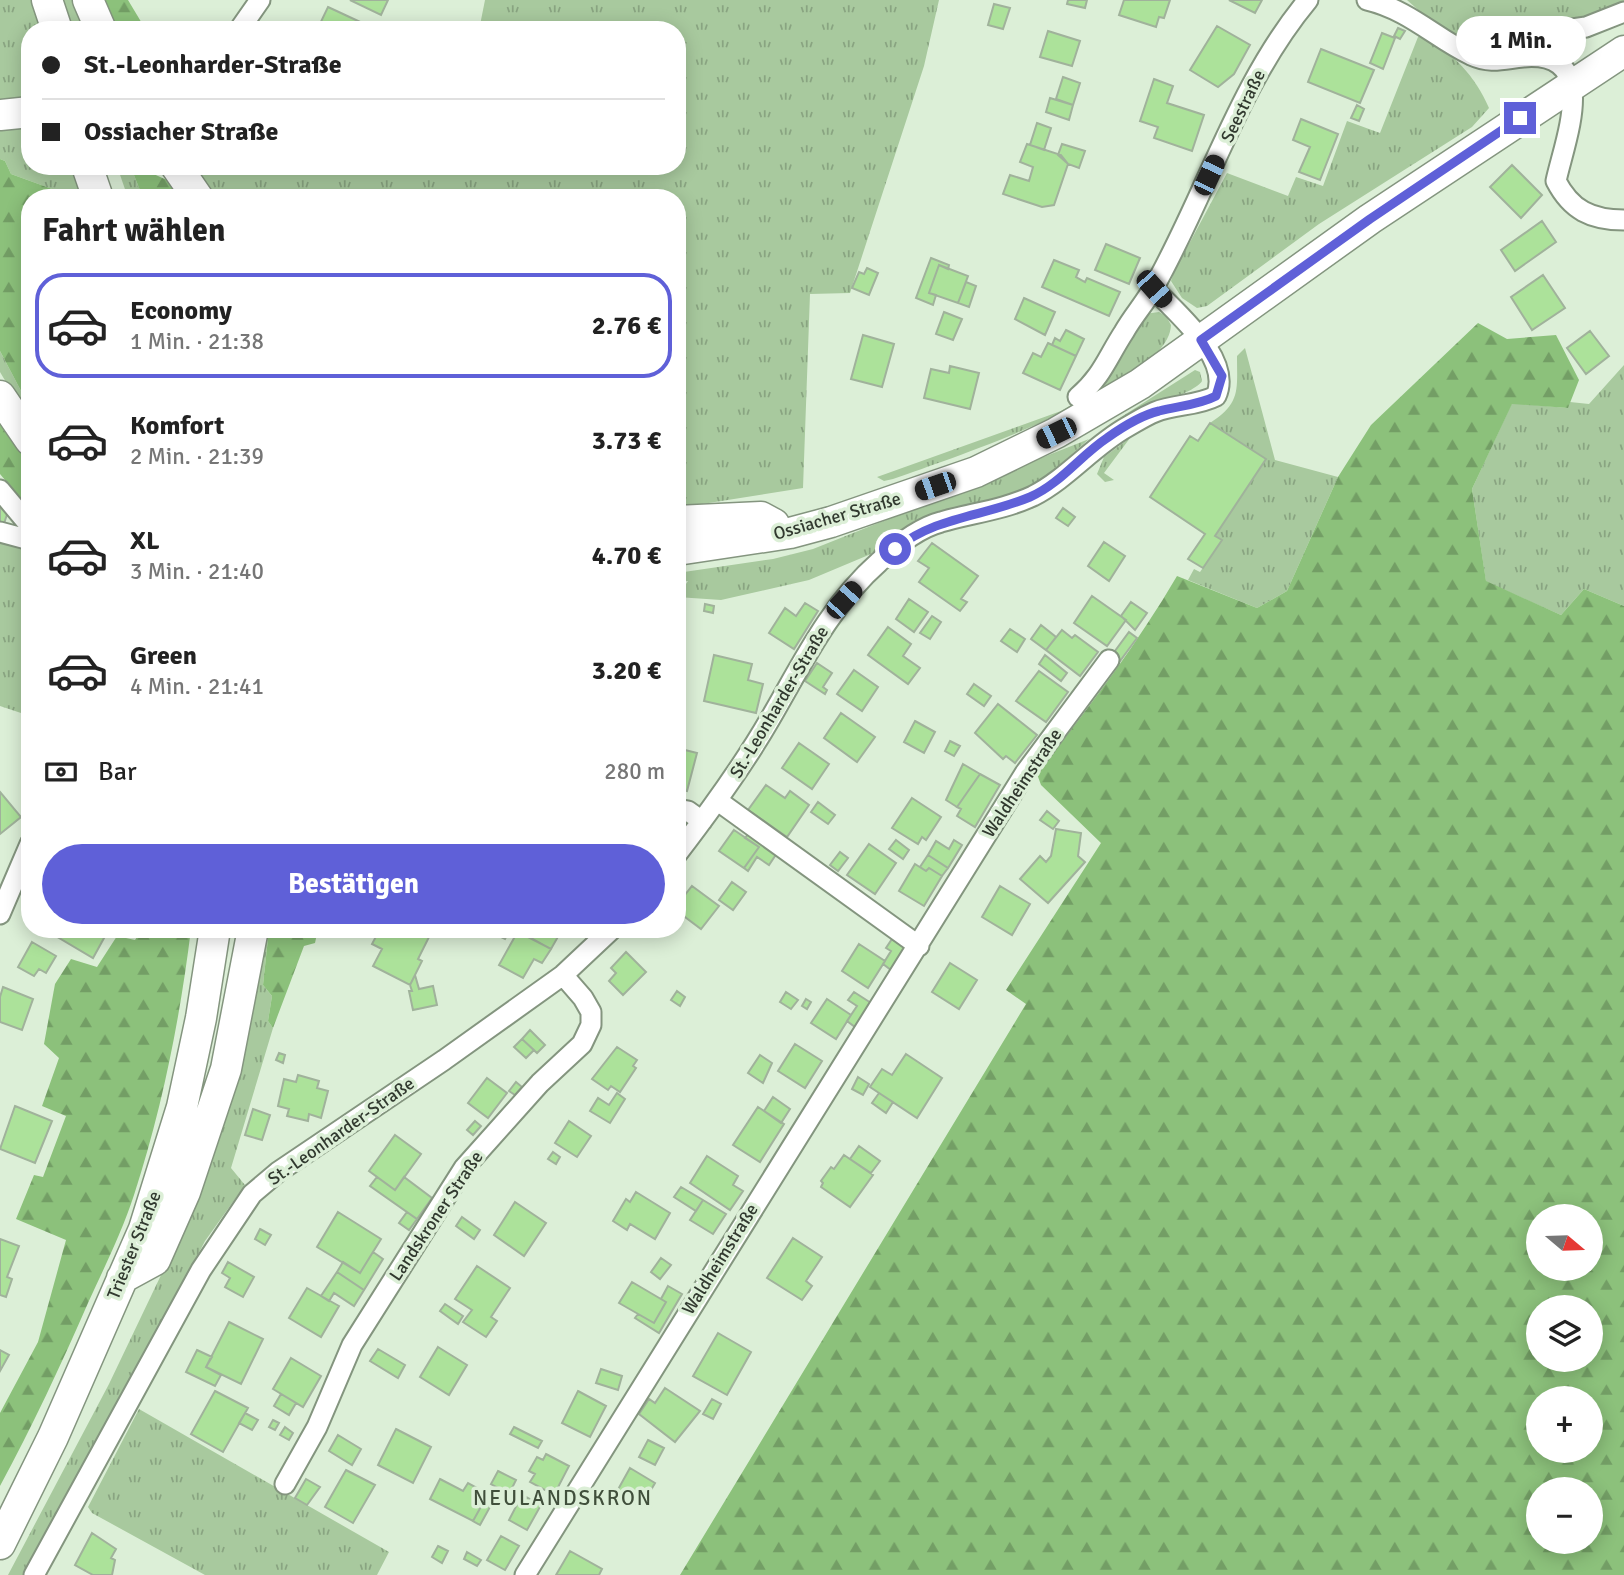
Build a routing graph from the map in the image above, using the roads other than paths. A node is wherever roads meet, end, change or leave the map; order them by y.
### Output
1 (47, 0) edge
2 (88, 0) edge
3 (260, 0) edge
4 (1308, 0) edge
5 (1367, 0) edge
6 (1624, 12) edge
7 (54, 21) edge
8 (97, 21) edge
9 (245, 21) edge
10 (1624, 51) edge
11 (1471, 55) junction
12 (1573, 82) junction
13 (21, 113) edge
14 (0, 115) edge
15 (1624, 220) edge
16 (1154, 289) junction
17 (1201, 340) junction
18 (0, 396) edge
19 (1078, 397) dead end
20 (21, 427) edge
21 (0, 490) edge
22 (21, 515) edge
23 (686, 520) edge
24 (0, 532) edge
25 (790, 533) junction
26 (21, 538) edge
27 (686, 549) edge
28 (1109, 660) dead end
29 (718, 801) junction
30 (686, 810) edge
31 (702, 821) junction
32 (686, 842) edge
33 (21, 865) edge
34 (0, 914) edge
35 (214, 938) edge
36 (251, 938) edge
37 (602, 938) edge
38 (919, 946) junction
39 (563, 975) junction
40 (122, 1278) junction
41 (285, 1484) dead end
42 (0, 1544) edge
43 (34, 1575) edge
44 (525, 1575) edge

1 - 7 main road
2 - 8 main road
3 - 9 street
4 - 16 street, Seestraße
5 - 11 street
6 - 11 street
10 - 12 main road, Ossiacher Straße
11 - 12 street
12 - 15 street
12 - 17 main road, Ossiacher Straße
13 - 14 main road
16 - 17 street, St.-Leonharder-Straße
16 - 19 street, Seestraße
17 - 25 main road, Ossiacher Straße
17 - 29 street, St.-Leonharder-Straße
18 - 20 main road
21 - 22 street
23 - 25 main road
24 - 26 street
25 - 27 main road, Ossiacher Straße
28 - 38 street, Waldheimstraße
29 - 31 street, St.-Leonharder-Straße
29 - 38 street
30 - 31 street
31 - 32 street, St.-Leonharder-Straße
33 - 34 street
35 - 40 main road, Triester Straße
36 - 40 main road
37 - 39 street, St.-Leonharder-Straße
38 - 44 street, Waldheimstraße
39 - 41 street, Landskroner Straße
39 - 43 street, St.-Leonharder-Straße
40 - 42 main road, Triester Straße

